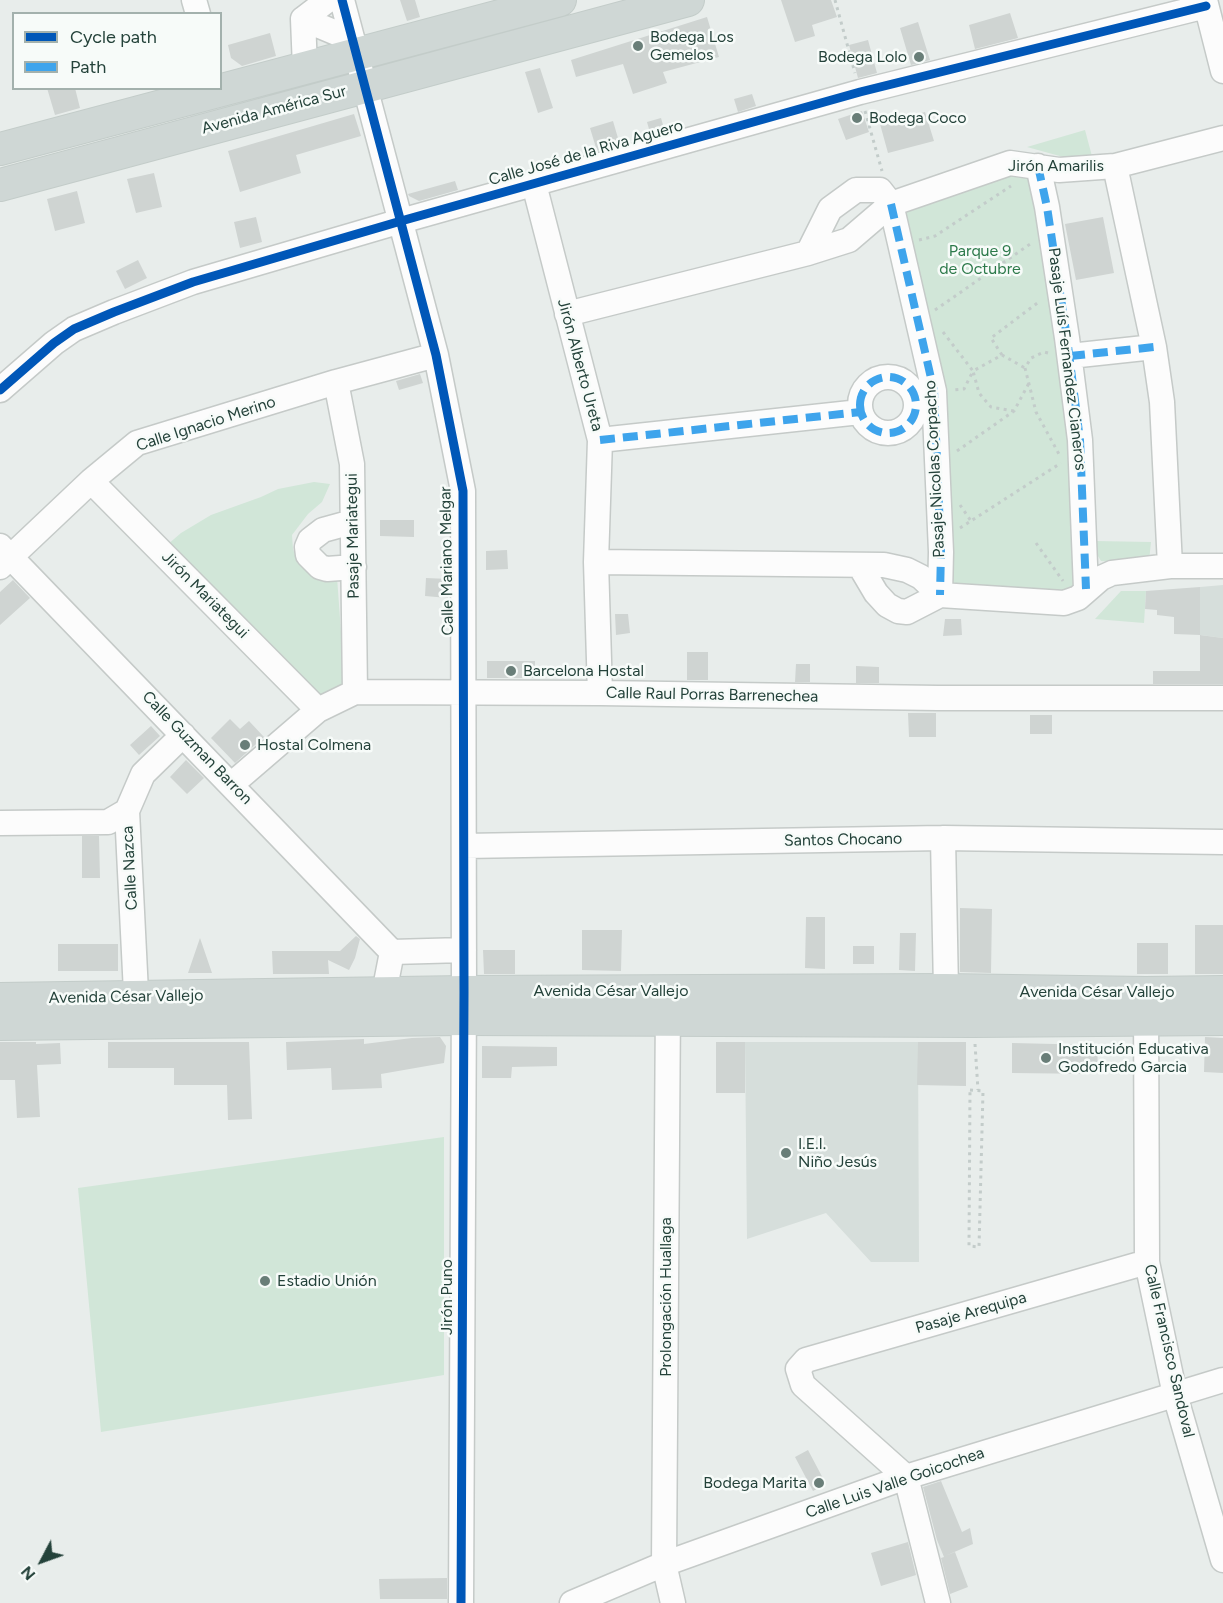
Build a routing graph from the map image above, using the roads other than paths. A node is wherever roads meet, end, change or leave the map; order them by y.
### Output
1 (328, 0) edge
2 (342, 0) edge
3 (560, 0) edge
4 (688, 0) edge
5 (1205, 3) edge
6 (303, 19) junction
7 (356, 48) junction
8 (305, 68) junction
9 (1223, 71) edge
10 (366, 86) junction
11 (222, 88) edge
12 (215, 90) edge
13 (1223, 138) edge
14 (0, 149) edge
15 (1038, 166) junction
16 (1115, 166) junction
17 (534, 184) junction
18 (0, 185) edge
19 (891, 204) junction
20 (401, 221) junction
21 (808, 253) junction
22 (567, 314) junction
23 (1154, 347) junction
24 (436, 355) junction
25 (1070, 356) junction
26 (336, 382) junction
27 (0, 390) edge
28 (860, 412) dead end
29 (600, 440) junction
30 (91, 481) junction
31 (352, 522) junction
32 (4, 557) edge
33 (596, 562) junction
34 (860, 566) junction
35 (1170, 566) junction
36 (1223, 566) edge
37 (354, 567) junction
38 (1086, 589) junction
39 (940, 595) junction
40 (355, 692) junction
41 (464, 693) junction
42 (600, 693) junction
43 (1223, 698) edge
44 (318, 710) junction
45 (183, 735) junction
46 (232, 784) junction
47 (127, 812) junction
48 (0, 823) edge
49 (943, 838) junction
50 (1223, 842) edge
51 (464, 846) junction
52 (464, 950) junction
53 (392, 952) junction
54 (946, 990) junction
55 (1223, 992) edge
56 (0, 999) edge
57 (668, 1005) junction
58 (384, 1006) junction
59 (464, 1006) junction
60 (1146, 1006) junction
61 (137, 1010) junction
62 (1223, 1019) edge
63 (0, 1024) edge
64 (1147, 1262) junction
65 (1223, 1380) edge
66 (1175, 1395) junction
67 (906, 1477) junction
68 (1223, 1560) edge
69 (664, 1564) junction
70 (461, 1603) edge
71 (572, 1603) edge
72 (673, 1603) edge
73 (938, 1603) edge

1 - 6 street
2 - 7 street, Calle Mariano Melgar
3 - 7 main road, Avenida América Sur
4 - 10 main road, Avenida América Sur
5 - 9 street
5 - 17 street, Calle José de la Riva Aguero
6 - 7 street
6 - 8 street
7 - 8 main road, Avenida América Sur
7 - 10 street, Calle Mariano Melgar
8 - 11 main road, Avenida América Sur
10 - 18 main road, Avenida América Sur
10 - 20 street, Calle Mariano Melgar
12 - 14 main road, Avenida América Sur
13 - 16 street, Jirón Amarilis
15 - 16 street, Jirón Amarilis
15 - 19 street, Jirón Amarilis
15 - 25 street, Pasaje Luís Fernandez Cianeros
16 - 23 street
17 - 20 street, Calle José de la Riva Aguero
17 - 22 street, Jirón Alberto Ureta
19 - 21 street, Jirón Amarilis
19 - 21 street
19 - 39 street, Pasaje Nicolas Corpacho
20 - 24 street, Calle Mariano Melgar
20 - 27 street, Calle José de la Riva Aguero
21 - 22 street, Jirón Amarilis
22 - 29 street, Jirón Alberto Ureta
23 - 25 street
23 - 35 street
24 - 26 street, Calle Ignacio Merino
24 - 41 street, Calle Mariano Melgar
25 - 38 street, Pasaje Luís Fernandez Cianeros
26 - 30 street, Calle Ignacio Merino
26 - 31 street, Pasaje Mariategui
28 - 29 street
29 - 33 street, Jirón Alberto Ureta
30 - 32 street, Calle Ignacio Merino
30 - 44 street, Jirón Mariategui
31 - 37 street, Pasaje Mariategui
31 - 37 street
32 - 45 street, Calle Guzman Barron
33 - 34 street
33 - 42 street, Jirón Alberto Ureta
34 - 39 street
34 - 39 street
35 - 36 street
35 - 38 street
37 - 40 street, Pasaje Mariategui
38 - 39 street
40 - 41 street, Calle Raul Porras Barrenechea
40 - 44 street, Calle Raul Porras Barrenechea
41 - 42 street, Calle Raul Porras Barrenechea
41 - 51 street, Calle Mariano Melgar
42 - 43 street, Calle Raul Porras Barrenechea
44 - 46 street, Calle Raul Porras Barrenechea
45 - 46 street, Calle Guzman Barron
45 - 47 street, Calle Nazca
46 - 53 street, Calle Guzman Barron
47 - 48 street
47 - 61 street, Calle Nazca
49 - 50 street, Santos Chocano
49 - 51 street, Santos Chocano
49 - 54 street
51 - 52 street, Calle Mariano Melgar
52 - 53 street
52 - 59 street, Calle Mariano Melgar
53 - 58 street
54 - 57 main road, Avenida César Vallejo
54 - 60 main road, Avenida César Vallejo
55 - 60 main road, Avenida César Vallejo
56 - 61 main road, Avenida César Vallejo
57 - 59 main road, Avenida César Vallejo
57 - 60 main road, Avenida César Vallejo
57 - 69 street, Prolongación Huallaga
58 - 59 main road, Avenida César Vallejo
58 - 61 main road, Avenida César Vallejo
59 - 70 street, Jirón Puno
60 - 62 main road, Avenida César Vallejo
60 - 64 street, Calle Francisco Sandoval
61 - 63 main road, Avenida César Vallejo
64 - 66 street, Calle Francisco Sandoval
64 - 67 street, Pasaje Arequipa
65 - 66 street, Calle Luis Valle Goicochea
66 - 67 street, Calle Luis Valle Goicochea
66 - 68 street, Calle Francisco Sandoval
67 - 69 street, Calle Luis Valle Goicochea
67 - 73 street
69 - 71 street, Calle Luis Valle Goicochea
69 - 72 street, Prolongación Huallaga

